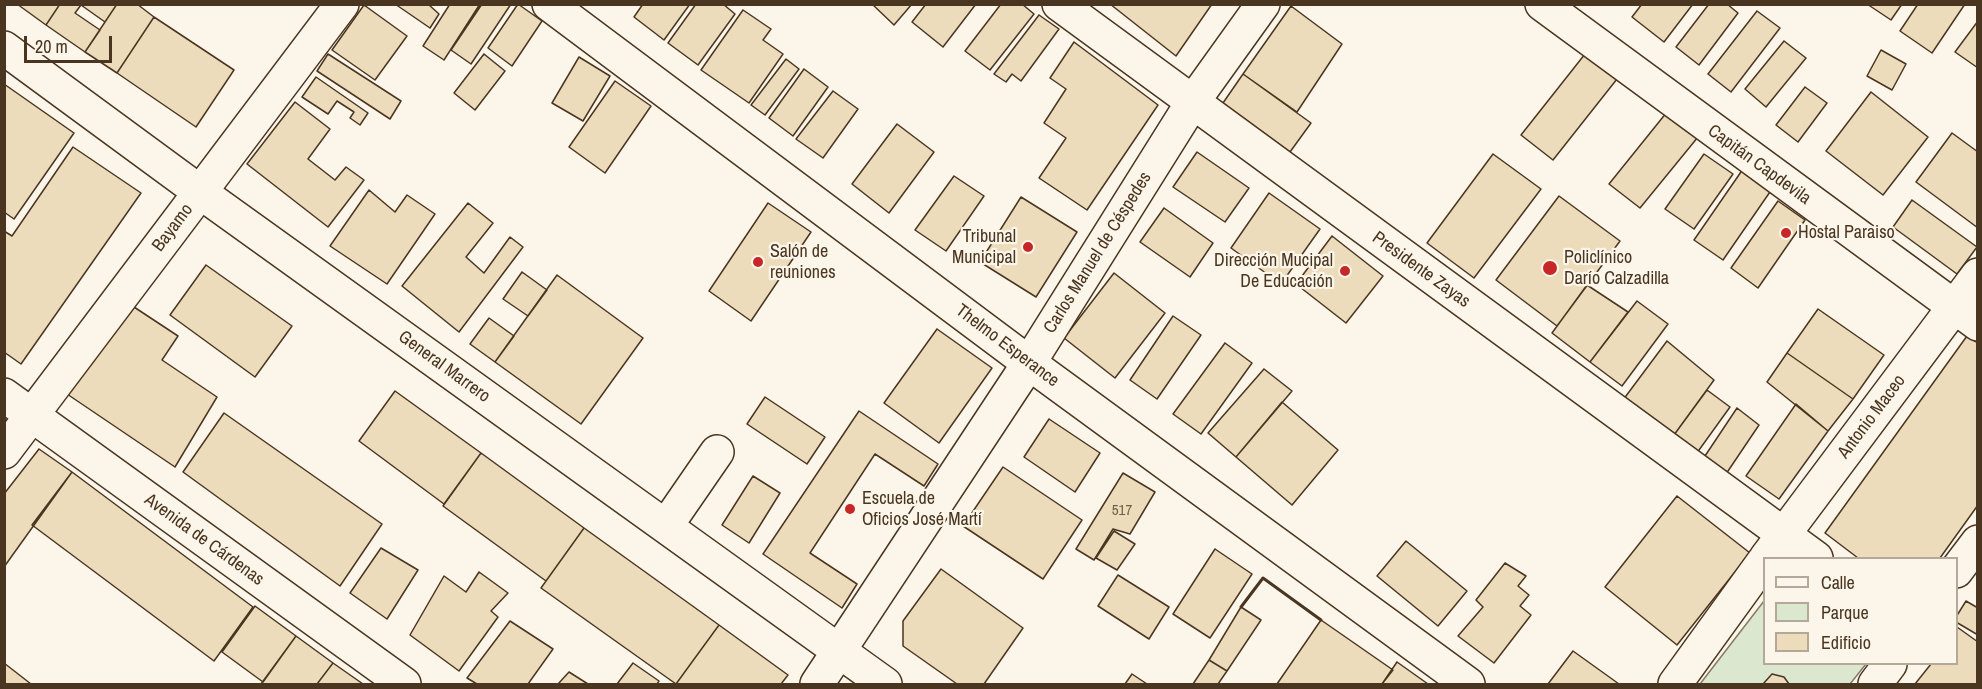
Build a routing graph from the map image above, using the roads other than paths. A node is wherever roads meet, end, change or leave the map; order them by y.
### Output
1 (342, 4) edge
2 (549, 4) edge
3 (1059, 4) edge
4 (1263, 4) edge
5 (1542, 4) edge
6 (4, 48) edge
7 (1192, 103) junction
8 (200, 192) junction
9 (1977, 275) edge
10 (1966, 316) edge
11 (1029, 363) junction
12 (4, 395) edge
13 (31, 415) junction
14 (4, 452) edge
15 (717, 452) dead end
16 (666, 526) junction
17 (1977, 542) edge
18 (1772, 551) edge
19 (1810, 557) edge
20 (1763, 563) edge
21 (1958, 568) edge
22 (840, 651) junction
23 (1889, 665) edge
24 (404, 684) edge
25 (817, 684) edge
26 (885, 684) edge
27 (1468, 684) edge
28 (1675, 684) edge
29 (1875, 684) edge

1 - 8 street, Bayamo
2 - 11 street, Thelmo Esperance
3 - 7 street, Presidente Zayas
4 - 7 street, Carlos Manuel de Céspedes
5 - 10 street, Capitán Capdevila
6 - 8 street, General Marrero
7 - 11 street, Carlos Manuel de Céspedes
7 - 18 street, Presidente Zayas
8 - 13 street, Bayamo
8 - 16 street, General Marrero
9 - 10 street, Antonio Maceo
10 - 18 street, Antonio Maceo
11 - 22 street, Carlos Manuel de Céspedes
11 - 27 street, Thelmo Esperance
12 - 13 street, Avenida de Cárdenas
13 - 14 street, Bayamo
13 - 24 street, Avenida de Cárdenas
15 - 16 street
16 - 22 street, General Marrero
17 - 21 street
18 - 19 street, Presidente Zayas
20 - 28 street, Antonio Maceo
22 - 25 street, Carlos Manuel de Céspedes
22 - 26 street, General Marrero
23 - 29 street

